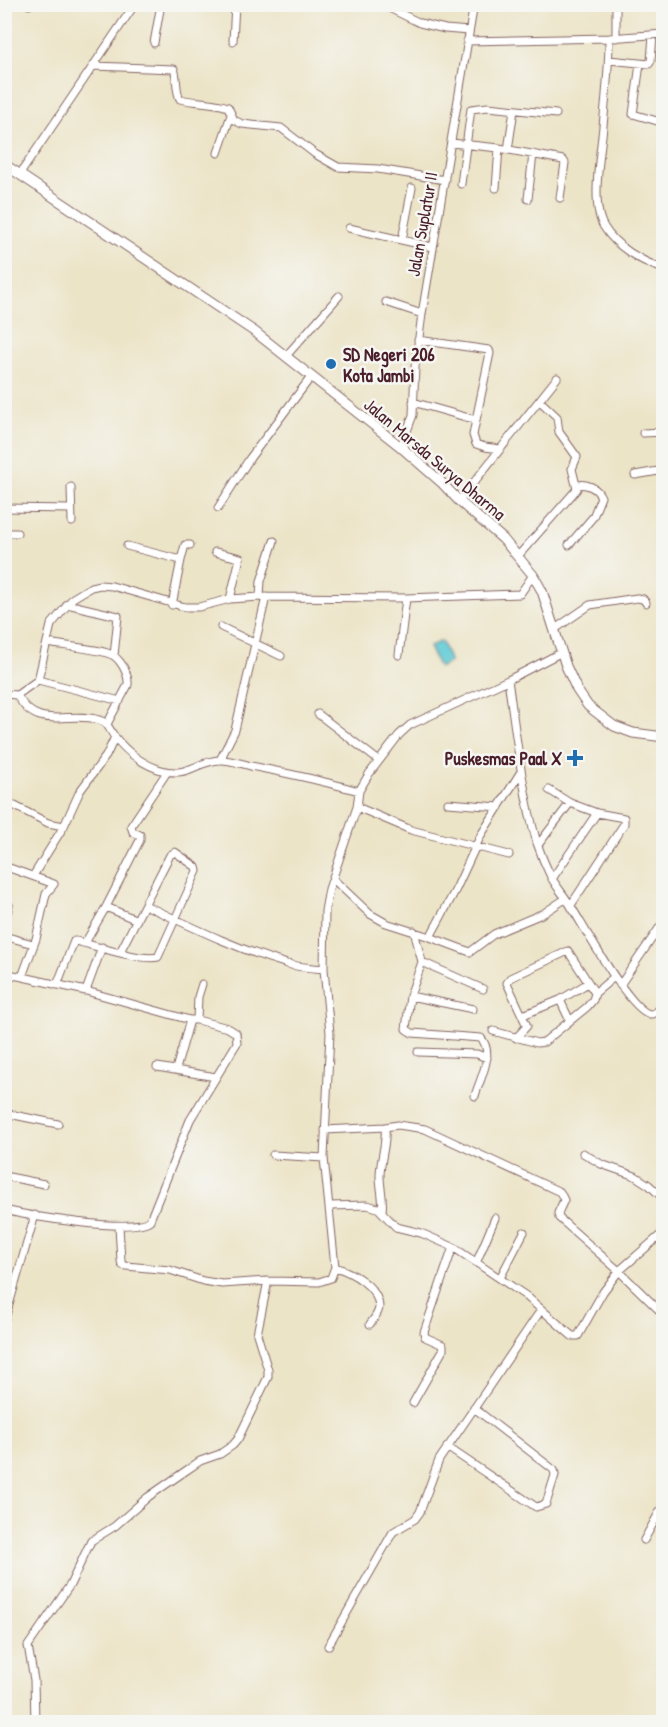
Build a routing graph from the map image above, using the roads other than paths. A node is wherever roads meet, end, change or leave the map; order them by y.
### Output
1 (135, 4) edge
2 (161, 4) edge
3 (235, 4) edge
4 (381, 4) edge
5 (474, 4) edge
6 (616, 4) edge
7 (469, 31) junction
8 (663, 34) edge
9 (653, 35) junction
10 (613, 38) junction
11 (233, 41) dead end
12 (467, 41) junction
13 (154, 43) dead end
14 (609, 60) junction
15 (640, 64) junction
16 (93, 66) junction
17 (663, 103) edge
18 (514, 110) junction
19 (556, 114) dead end
20 (231, 115) junction
21 (663, 123) edge
22 (451, 143) junction
23 (466, 146) junction
24 (499, 148) junction
25 (507, 150) junction
26 (218, 153) dead end
27 (533, 154) junction
28 (4, 164) edge
29 (20, 174) junction
30 (445, 180) junction
31 (461, 184) dead end
32 (412, 188) dead end
33 (496, 188) dead end
34 (560, 198) dead end
35 (528, 199) dead end
36 (349, 228) dead end
37 (402, 240) junction
38 (432, 247) junction
39 (663, 269) edge
40 (339, 296) dead end
41 (386, 302) dead end
42 (422, 315) junction
43 (418, 340) junction
44 (286, 356) junction
45 (311, 377) junction
46 (557, 378) dead end
47 (540, 401) junction
48 (413, 402) junction
49 (476, 420) junction
50 (663, 432) edge
51 (643, 433) dead end
52 (401, 447) junction
53 (500, 449) junction
54 (663, 470) edge
55 (635, 475) dead end
56 (578, 485) junction
57 (70, 487) dead end
58 (459, 501) junction
59 (4, 508) edge
60 (218, 508) dead end
61 (71, 509) junction
62 (72, 522) dead end
63 (4, 533) edge
64 (17, 533) dead end
65 (274, 541) dead end
66 (190, 545) dead end
67 (569, 545) dead end
68 (127, 546) dead end
69 (215, 552) dead end
70 (518, 556) junction
71 (181, 560) junction
72 (533, 575) junction
73 (263, 597) junction
74 (405, 598) junction
75 (230, 599) junction
76 (646, 603) dead end
77 (67, 604) junction
78 (172, 605) junction
79 (221, 627) dead end
80 (555, 629) junction
81 (255, 642) junction
82 (48, 643) junction
83 (562, 652) junction
84 (399, 655) dead end
85 (114, 656) junction
86 (281, 656) dead end
87 (38, 680) junction
88 (508, 680) junction
89 (4, 694) edge
90 (17, 695) junction
91 (120, 701) junction
92 (318, 714) dead end
93 (107, 724) junction
94 (115, 737) junction
95 (663, 737) edge
96 (220, 760) junction
97 (379, 761) junction
98 (167, 772) junction
99 (520, 772) junction
100 (549, 790) dead end
101 (358, 791) junction
102 (448, 803) dead end
103 (570, 803) junction
104 (15, 806) dead end
105 (357, 807) junction
106 (499, 807) junction
107 (597, 813) junction
108 (64, 826) junction
109 (538, 845) junction
110 (476, 846) junction
111 (509, 855) dead end
112 (4, 866) edge
113 (33, 876) junction
114 (333, 879) junction
115 (552, 879) junction
116 (566, 898) junction
117 (9, 905) dead end
118 (145, 905) junction
119 (571, 905) junction
120 (106, 907) junction
121 (175, 919) junction
122 (136, 920) junction
123 (663, 921) edge
124 (4, 924) edge
125 (414, 931) junction
126 (4, 936) edge
127 (430, 937) junction
128 (85, 943) junction
129 (33, 944) junction
130 (102, 947) junction
131 (120, 952) junction
132 (422, 962) junction
133 (324, 969) junction
134 (4, 973) edge
135 (23, 977) junction
136 (614, 977) junction
137 (588, 983) junction
138 (202, 984) dead end
139 (57, 985) junction
140 (620, 985) junction
141 (483, 989) dead end
142 (86, 991) junction
143 (595, 993) junction
144 (410, 996) junction
145 (560, 1000) junction
146 (663, 1003) edge
147 (473, 1009) dead end
148 (523, 1015) junction
149 (193, 1020) junction
150 (570, 1021) junction
151 (527, 1026) junction
152 (494, 1031) dead end
153 (516, 1038) junction
154 (537, 1043) junction
155 (418, 1052) dead end
156 (487, 1058) junction
157 (157, 1067) dead end
158 (176, 1069) junction
159 (216, 1077) junction
160 (475, 1096) dead end
161 (4, 1113) edge
162 (58, 1124) dead end
163 (385, 1127) junction
164 (326, 1130) junction
165 (583, 1153) dead end
166 (273, 1155) dead end
167 (324, 1158) junction
168 (4, 1176) edge
169 (44, 1185) dead end
170 (663, 1199) edge
171 (330, 1206) junction
172 (4, 1210) edge
173 (382, 1211) junction
174 (35, 1215) junction
175 (495, 1218) dead end
176 (119, 1226) junction
177 (524, 1232) dead end
178 (663, 1232) edge
179 (453, 1246) junction
180 (477, 1261) junction
181 (334, 1267) junction
182 (619, 1271) junction
183 (500, 1278) junction
184 (268, 1281) junction
185 (541, 1310) junction
186 (663, 1315) edge
187 (4, 1322) edge
188 (370, 1324) dead end
189 (413, 1403) dead end
190 (474, 1408) junction
191 (447, 1447) junction
192 (663, 1504) edge
193 (644, 1540) dead end
194 (328, 1646) dead end
195 (35, 1722) edge

1 - 16 street
2 - 13 street
3 - 11 street
4 - 7 street
5 - 7 street, Jalan Suplatur II
6 - 10 street
7 - 12 street, Jalan Suplatur II
8 - 9 street
9 - 10 street
9 - 15 street
10 - 12 street
10 - 14 street
12 - 22 street, Jalan Suplatur II
14 - 15 street
14 - 39 street
15 - 21 street
16 - 20 street
16 - 29 street
17 - 21 street
18 - 19 street
18 - 23 street
18 - 25 street
20 - 26 street
20 - 30 street
22 - 23 street
22 - 30 street, Jalan Suplatur II
23 - 24 street
23 - 31 street
24 - 25 street
24 - 33 street
25 - 27 street
27 - 34 street
27 - 35 street
28 - 29 highway, Jalan Marsda Surya Dharma
29 - 44 highway, Jalan Marsda Surya Dharma
30 - 38 street, Jalan Suplatur II
32 - 37 street
36 - 37 street
37 - 38 street
38 - 42 street, Jalan Suplatur II
40 - 44 street
41 - 42 street
42 - 43 street, Jalan Suplatur II
43 - 48 street, Jalan Suplatur II
43 - 49 street
44 - 45 highway, Jalan Marsda Surya Dharma
45 - 52 highway, Jalan Marsda Surya Dharma
45 - 60 street
46 - 47 street
47 - 53 street
47 - 56 street
48 - 49 street
48 - 52 street, Jalan Suplatur II
49 - 53 street
50 - 51 street
52 - 58 highway, Jalan Marsda Surya Dharma
53 - 58 street
54 - 55 street
56 - 67 street
56 - 70 street
57 - 61 street
58 - 70 highway, Jalan Marsda Surya Dharma
59 - 61 street
61 - 62 street
63 - 64 street
65 - 73 street
66 - 71 street
68 - 71 street
69 - 75 street
70 - 72 highway, Jalan Marsda Surya Dharma
71 - 78 street
72 - 74 street
72 - 80 highway, Jalan Marsda Surya Dharma
73 - 74 street
73 - 75 street
73 - 81 street
74 - 84 street
75 - 78 street
76 - 80 street
77 - 78 street
77 - 82 street
77 - 85 street
79 - 81 street
80 - 83 highway, Jalan Marsda Surya Dharma
81 - 86 street
81 - 96 street
82 - 85 street
82 - 87 street
83 - 88 street
83 - 95 highway, Jalan Marsda Surya Dharma
85 - 91 street
87 - 90 street
87 - 91 street
88 - 97 street
88 - 99 street
89 - 90 street
90 - 93 street
91 - 93 street
92 - 97 street
93 - 94 street
94 - 98 street
94 - 108 street
96 - 98 street
96 - 101 street
97 - 101 street
98 - 120 street
99 - 106 street
99 - 109 street
100 - 103 street
101 - 105 street
102 - 106 street
103 - 107 street
103 - 109 street
104 - 108 street
105 - 110 street
105 - 114 street
106 - 110 street
107 - 115 street
107 - 119 street
108 - 113 street
109 - 115 street
110 - 111 street
110 - 127 street
112 - 113 street
113 - 129 street
114 - 125 street
114 - 133 street
115 - 116 street
116 - 119 street
116 - 127 street
117 - 124 street
118 - 121 street
118 - 121 street
118 - 122 street
119 - 136 street
120 - 122 street
120 - 128 street
121 - 131 street
121 - 133 street
122 - 131 street
123 - 140 street
125 - 127 street
125 - 132 street
126 - 129 street
128 - 130 street
128 - 139 street
129 - 135 street
130 - 131 street
130 - 142 street
132 - 141 street
132 - 144 street
133 - 164 street
134 - 135 street
135 - 139 street
136 - 140 street
136 - 143 street
137 - 143 street
137 - 145 street
137 - 148 street
138 - 149 street
139 - 142 street
140 - 146 street
142 - 149 street
143 - 150 street
144 - 147 street
144 - 156 street
145 - 148 street
145 - 150 street
148 - 151 street
149 - 158 street
149 - 159 street
150 - 154 street
151 - 153 street
151 - 154 street
152 - 153 street
153 - 154 street
155 - 156 street
156 - 160 street
157 - 158 street
158 - 159 street
159 - 176 street
161 - 162 street
163 - 164 street
163 - 173 street
163 - 182 street
164 - 167 street
165 - 170 street
166 - 167 street
167 - 171 street
168 - 169 street
171 - 173 street
171 - 181 street
172 - 174 street
173 - 179 street
174 - 176 street
174 - 187 street
175 - 180 street
176 - 184 street
177 - 183 street
178 - 182 street
179 - 180 street
179 - 189 street
180 - 183 street
181 - 184 street
181 - 188 street
182 - 185 street
182 - 186 street
183 - 185 street
184 - 195 street
185 - 190 street
190 - 191 street
190 - 191 street
191 - 194 street
192 - 193 street

